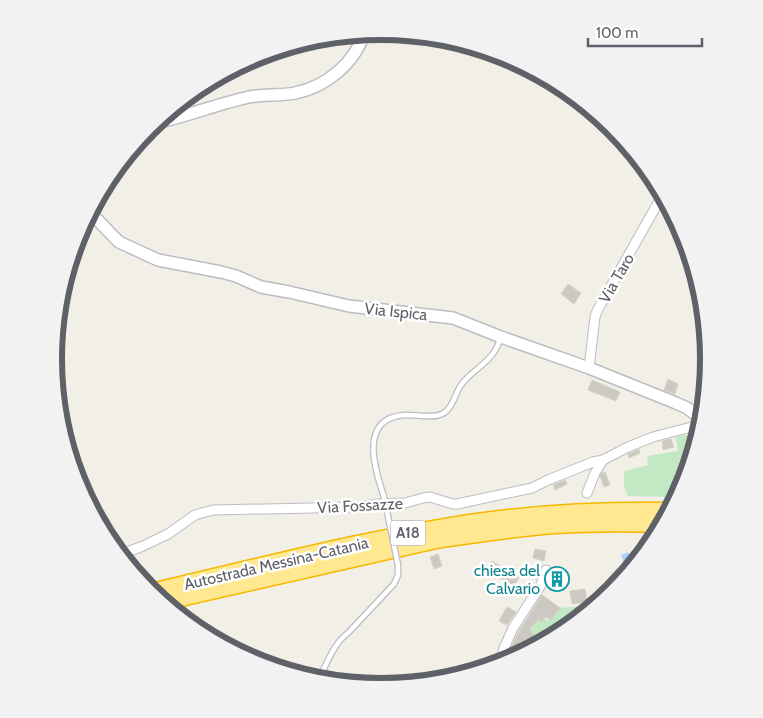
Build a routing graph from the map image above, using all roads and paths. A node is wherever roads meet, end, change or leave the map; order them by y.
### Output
1 (361, 41) edge
2 (171, 119) edge
3 (659, 201) edge
4 (95, 217) edge
5 (501, 337) junction
6 (589, 368) junction
7 (695, 415) edge
8 (693, 425) edge
9 (603, 460) junction
10 (587, 493) dead end
11 (662, 511) edge
12 (655, 524) edge
13 (127, 552) edge
14 (546, 570) dead end
15 (161, 590) edge
16 (172, 600) edge
17 (502, 655) edge
18 (322, 672) edge

1 - 2 street
3 - 6 street, Via Taro
4 - 5 street, Via Ispica
5 - 6 street, Via Ispica
5 - 18 lane, bridge
6 - 7 street, Via Ispica
8 - 9 street, Via Ispica
9 - 10 street
9 - 13 street, Via Fossazze
11 - 15 highway, Autostrada Messina-Catania / A18
12 - 16 highway, Autostrada Messina-Catania / A18
14 - 17 street

